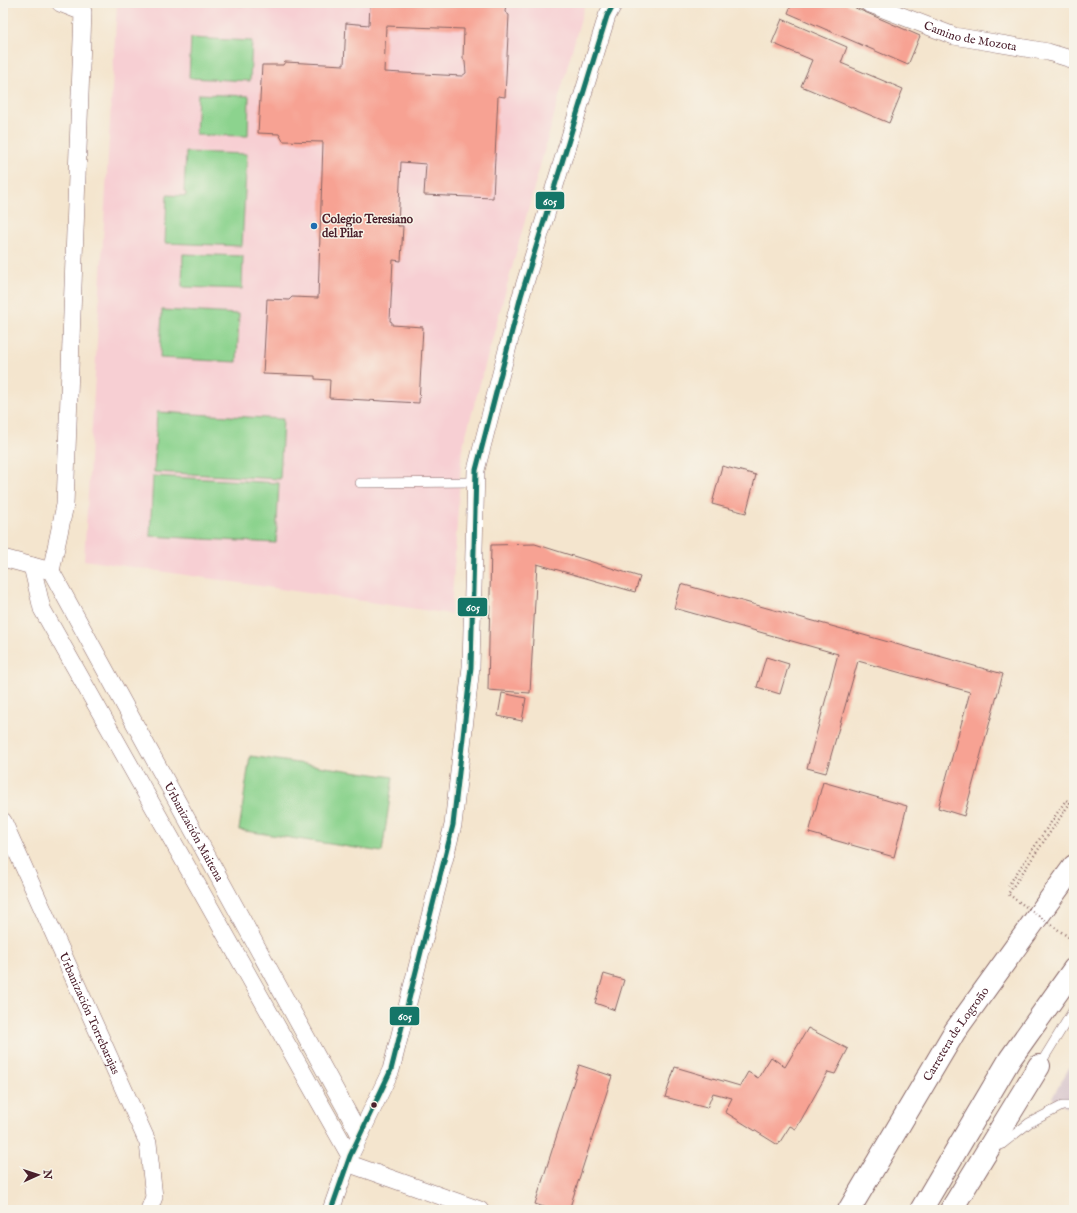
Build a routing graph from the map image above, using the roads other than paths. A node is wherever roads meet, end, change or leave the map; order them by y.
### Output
1 (60, 3) edge
2 (614, 3) edge
3 (868, 3) edge
4 (1074, 60) edge
5 (476, 482) junction
6 (360, 483) dead end
7 (3, 558) edge
8 (32, 566) junction
9 (51, 571) junction
10 (3, 821) edge
11 (1074, 866) edge
12 (1074, 969) edge
13 (1074, 1009) edge
14 (1039, 1066) junction
15 (1074, 1106) edge
16 (360, 1135) junction
17 (1002, 1145) junction
18 (994, 1158) dead end
19 (348, 1159) junction
20 (149, 1210) edge
21 (331, 1210) edge
22 (480, 1210) edge
23 (849, 1210) edge
24 (921, 1210) edge
25 (951, 1210) edge

1 - 9 street
2 - 5 street
3 - 4 street, Camino de Mozota
5 - 6 lane
5 - 16 street
7 - 8 street
8 - 9 street
8 - 19 street
9 - 16 street, Urbanización Maitena
10 - 20 street, Urbanización Torrebarajas
11 - 23 highway, Carretera de Logroño
12 - 24 highway
13 - 14 lane
14 - 17 lane
14 - 25 highway
15 - 17 lane
16 - 19 street
17 - 18 lane
19 - 21 street
19 - 22 street

